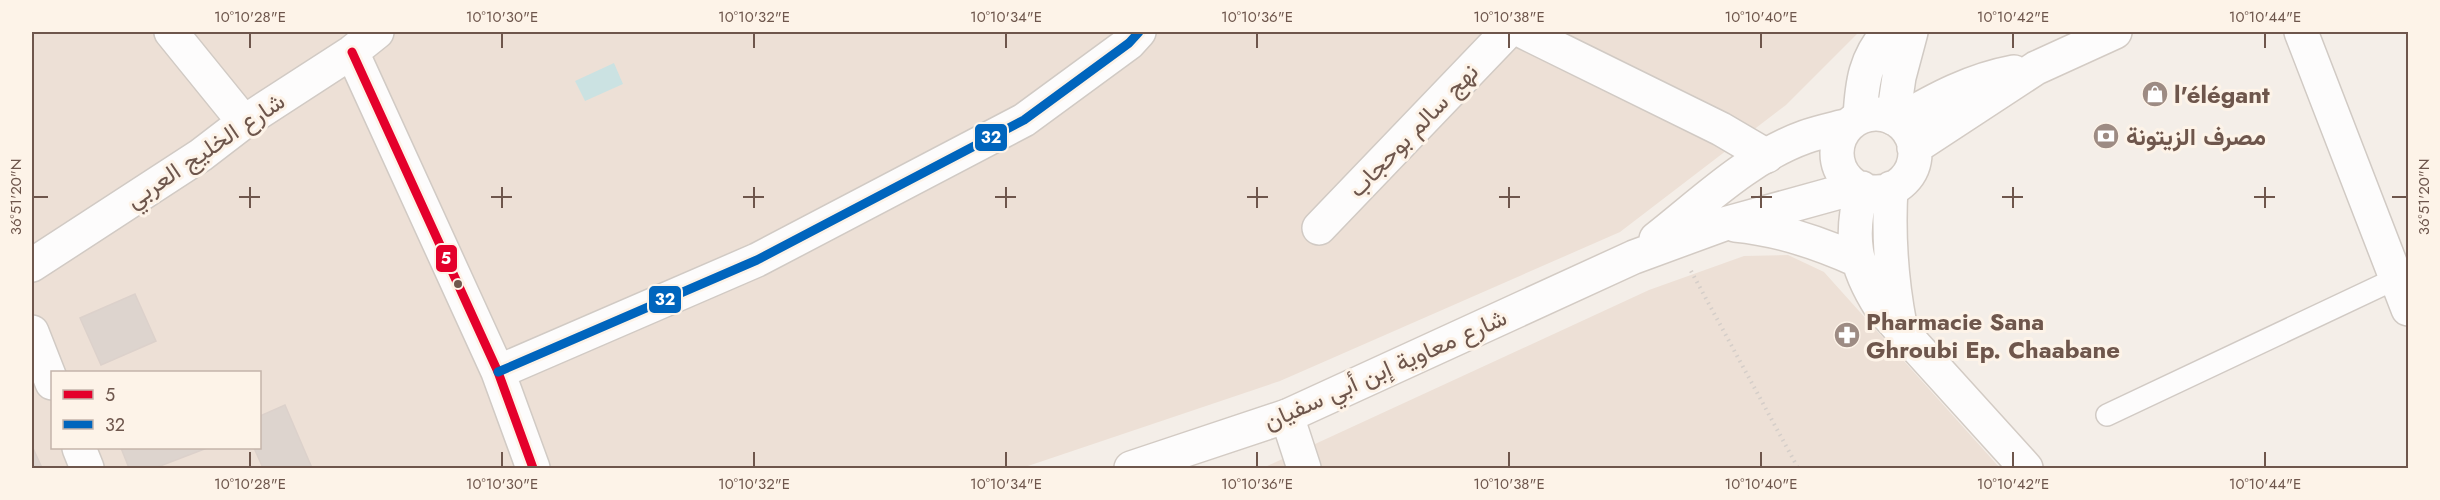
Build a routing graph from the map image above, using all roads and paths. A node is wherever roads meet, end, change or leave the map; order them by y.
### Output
1 (171, 32) edge
2 (377, 32) edge
3 (1139, 32) edge
4 (1507, 32) edge
5 (1524, 32) edge
6 (1888, 32) edge
7 (1911, 32) edge
8 (2115, 32) edge
9 (2301, 32) edge
10 (352, 52) junction
11 (2036, 68) junction
12 (1896, 119) junction
13 (1855, 121) junction
14 (244, 122) junction
15 (1914, 148) junction
16 (1767, 156) junction
17 (1870, 188) junction
18 (1724, 224) junction
19 (1319, 228) dead end
20 (1675, 241) junction
21 (1634, 257) junction
22 (1857, 260) junction
23 (32, 265) edge
24 (2405, 299) edge
25 (1901, 327) junction
26 (32, 332) edge
27 (498, 372) junction
28 (51, 380) edge
29 (2107, 415) dead end
30 (1287, 416) junction
31 (80, 449) edge
32 (87, 468) edge
33 (533, 468) edge
34 (1131, 468) edge
35 (1304, 468) edge
36 (1798, 468) edge
37 (2026, 468) edge

1 - 14 street
2 - 10 street, شارع الخليج العربي
3 - 27 street
4 - 19 street, نهج سالم بوحجاب
5 - 16 street
6 - 13 street
7 - 12 street
8 - 11 street
9 - 24 street
10 - 14 street, شارع الخليج العربي
10 - 27 street
11 - 12 street
11 - 15 street
12 - 13 street, شارع معاوية إبن أبي سفيان
12 - 15 street
13 - 16 street, شارع معاوية إبن أبي سفيان
13 - 17 street
14 - 23 street, شارع الخليج العربي
15 - 17 street
16 - 21 street, شارع معاوية إبن أبي سفيان
17 - 18 street, شارع معاوية إبن أبي سفيان
17 - 22 street
17 - 25 street
18 - 20 street, شارع معاوية إبن أبي سفيان
18 - 22 street
20 - 21 street, شارع معاوية إبن أبي سفيان
20 - 36 path
21 - 30 street, شارع معاوية إبن أبي سفيان
22 - 25 street
24 - 29 lane
25 - 37 street
26 - 28 street
27 - 33 street
30 - 34 street, شارع معاوية إبن أبي سفيان
30 - 35 street
31 - 32 street

